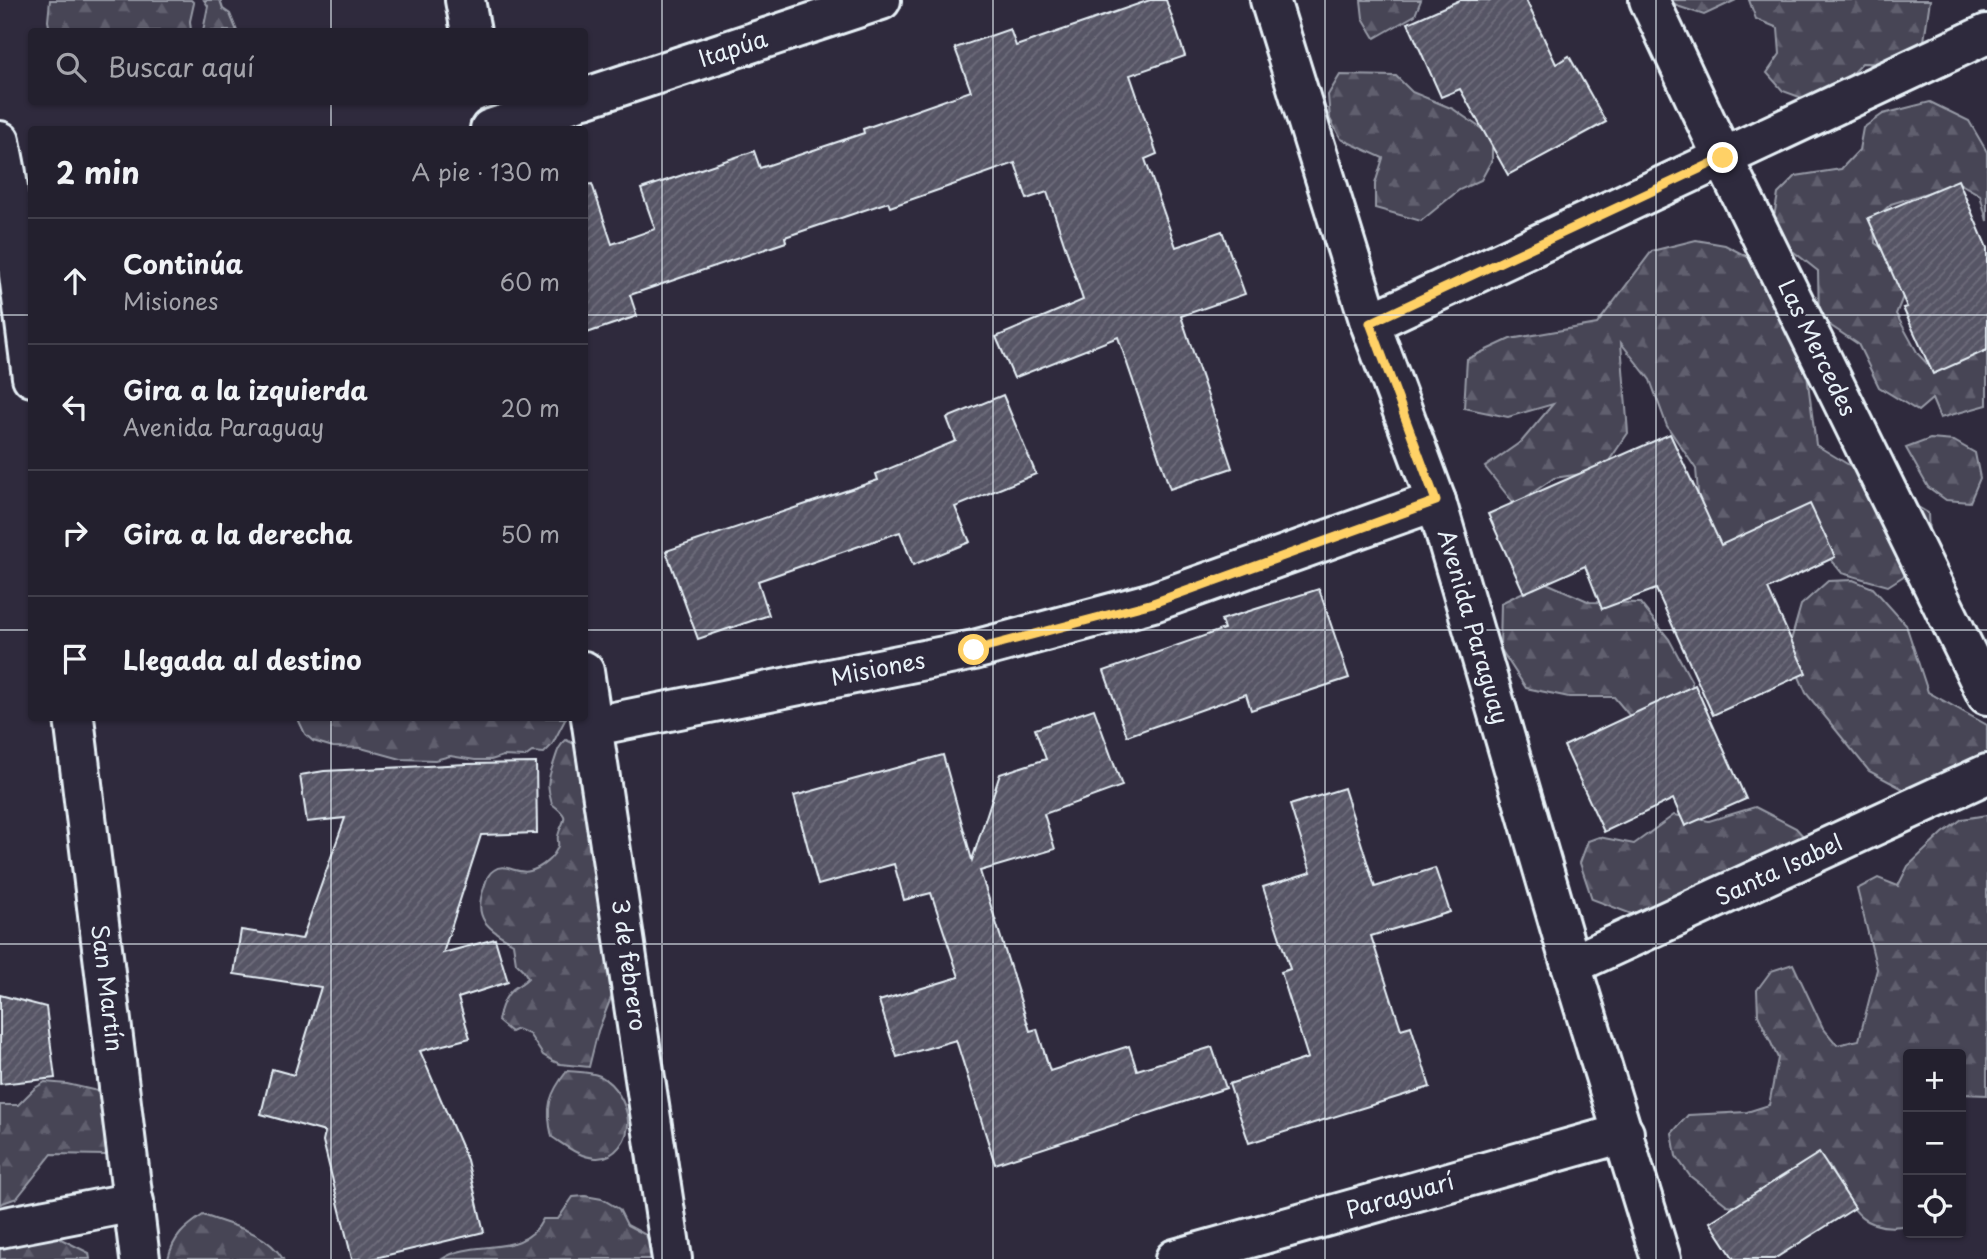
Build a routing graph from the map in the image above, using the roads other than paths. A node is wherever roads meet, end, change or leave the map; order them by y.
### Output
1 (465, 0) edge
2 (881, 0) edge
3 (1269, 0) edge
4 (1649, 0) edge
5 (470, 28) edge
6 (1987, 34) edge
7 (588, 97) edge
8 (486, 105) edge
9 (565, 105) edge
10 (489, 126) edge
11 (499, 126) edge
12 (1723, 158) junction
13 (2, 162) edge
14 (1370, 323) junction
15 (28, 348) edge
16 (1436, 501) junction
17 (588, 693) edge
18 (1987, 695) edge
19 (74, 721) edge
20 (594, 726) junction
21 (1987, 774) edge
22 (1571, 965) junction
23 (1624, 1133) junction
24 (134, 1202) junction
25 (0, 1228) edge
26 (141, 1259) edge
27 (672, 1259) edge
28 (1175, 1259) edge
29 (1661, 1259) edge

1 - 5 street
2 - 7 street, Itapúa
3 - 14 street, Avenida Paraguay
4 - 12 street, Las Mercedes
6 - 12 street
8 - 10 street
9 - 11 street
12 - 14 street
12 - 18 street, Las Mercedes
13 - 15 street
14 - 16 street, Avenida Paraguay
16 - 20 street, Misiones
16 - 22 street, Avenida Paraguay
17 - 20 street, 3 de febrero
19 - 24 street, San Martín
20 - 27 street, 3 de febrero
21 - 22 street, Santa Isabel
22 - 23 street, Avenida Paraguay
23 - 28 street, Paraguarí
23 - 29 street, Avenida Paraguay
24 - 25 street
24 - 26 street, San Martín

